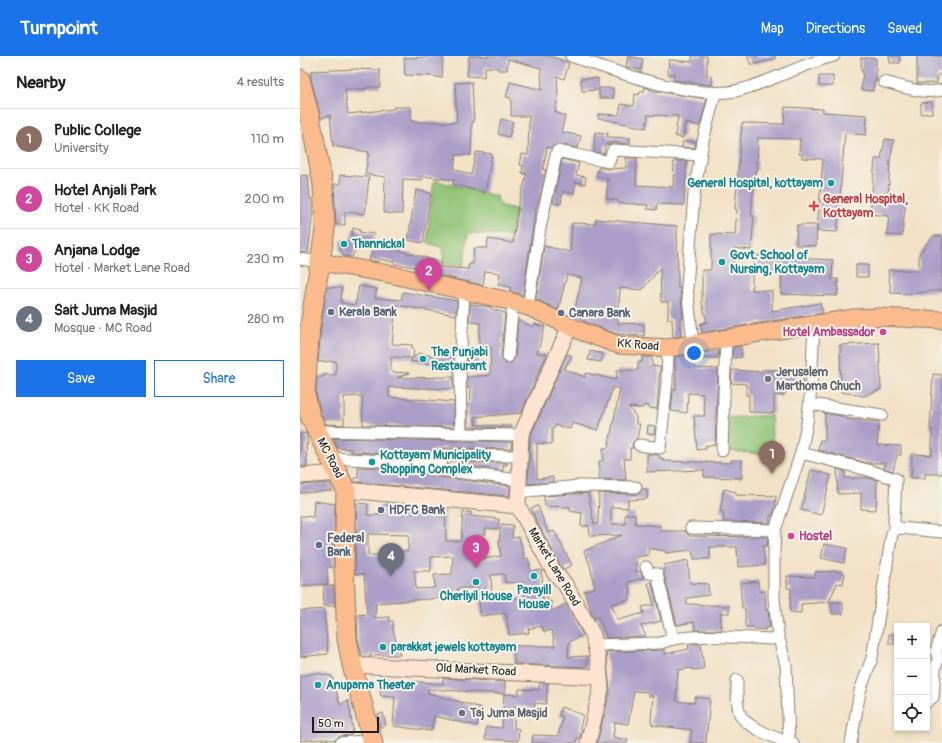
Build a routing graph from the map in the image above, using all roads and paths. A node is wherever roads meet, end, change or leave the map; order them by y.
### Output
1 (571, 56) edge
2 (834, 56) edge
3 (300, 79) edge
4 (884, 82) dead end
5 (942, 90) edge
6 (715, 94) junction
7 (701, 155) junction
8 (300, 259) edge
9 (320, 262) junction
10 (464, 292) junction
11 (528, 306) dead end
12 (512, 312) dead end
13 (942, 320) edge
14 (814, 324) junction
15 (570, 326) junction
16 (726, 338) junction
17 (693, 343) junction
18 (668, 348) junction
19 (508, 357) dead end
20 (302, 393) edge
21 (810, 404) junction
22 (882, 415) dead end
23 (317, 432) junction
24 (460, 434) junction
25 (521, 435) junction
26 (639, 446) dead end
27 (722, 451) dead end
28 (801, 453) junction
29 (520, 456) junction
30 (441, 464) junction
31 (338, 474) junction
32 (300, 476) edge
33 (636, 487) dead end
34 (518, 493) junction
35 (691, 528) dead end
36 (896, 529) junction
37 (775, 530) junction
38 (942, 532) edge
39 (646, 567) dead end
40 (942, 631) edge
41 (778, 635) junction
42 (673, 638) junction
43 (596, 646) junction
44 (940, 660) edge
45 (352, 665) junction
46 (600, 677) junction
47 (737, 680) dead end
48 (930, 699) edge
49 (373, 742) edge
50 (341, 743) edge
51 (588, 743) edge
52 (789, 743) edge
53 (793, 743) edge
54 (851, 743) edge

1 - 6 street
2 - 6 street
3 - 9 highway, MC Road
4 - 5 street
6 - 7 street
7 - 11 street
7 - 17 street
8 - 9 street
9 - 10 main road, KK Road
9 - 20 highway, MC Road
10 - 15 main road, KK Road
10 - 24 street
12 - 19 street
13 - 14 main road, KK Road
14 - 16 main road, KK Road
14 - 21 street
15 - 18 main road, KK Road
15 - 25 main road
16 - 17 main road, KK Road
16 - 27 street
17 - 18 main road, KK Road
18 - 26 street
20 - 23 highway, MC Road
21 - 22 street
21 - 28 street
23 - 24 street
23 - 31 highway, MC Road
24 - 25 street
25 - 29 main road
28 - 36 street
28 - 37 street
29 - 30 street
29 - 34 main road
30 - 31 street
30 - 34 street
31 - 32 main road
31 - 34 main road
31 - 45 highway, MC Road
33 - 34 street
34 - 43 main road, Market Lane Road
35 - 37 street
36 - 38 street
36 - 54 street
37 - 41 street
39 - 42 street
40 - 44 street
41 - 42 street
41 - 52 street
42 - 43 street
43 - 46 main road, Market Lane Road
44 - 48 street
45 - 46 main road, Old Market Road
45 - 49 highway, MC Road
46 - 51 main road, Market Lane Road
47 - 52 street
49 - 50 street
52 - 53 street

